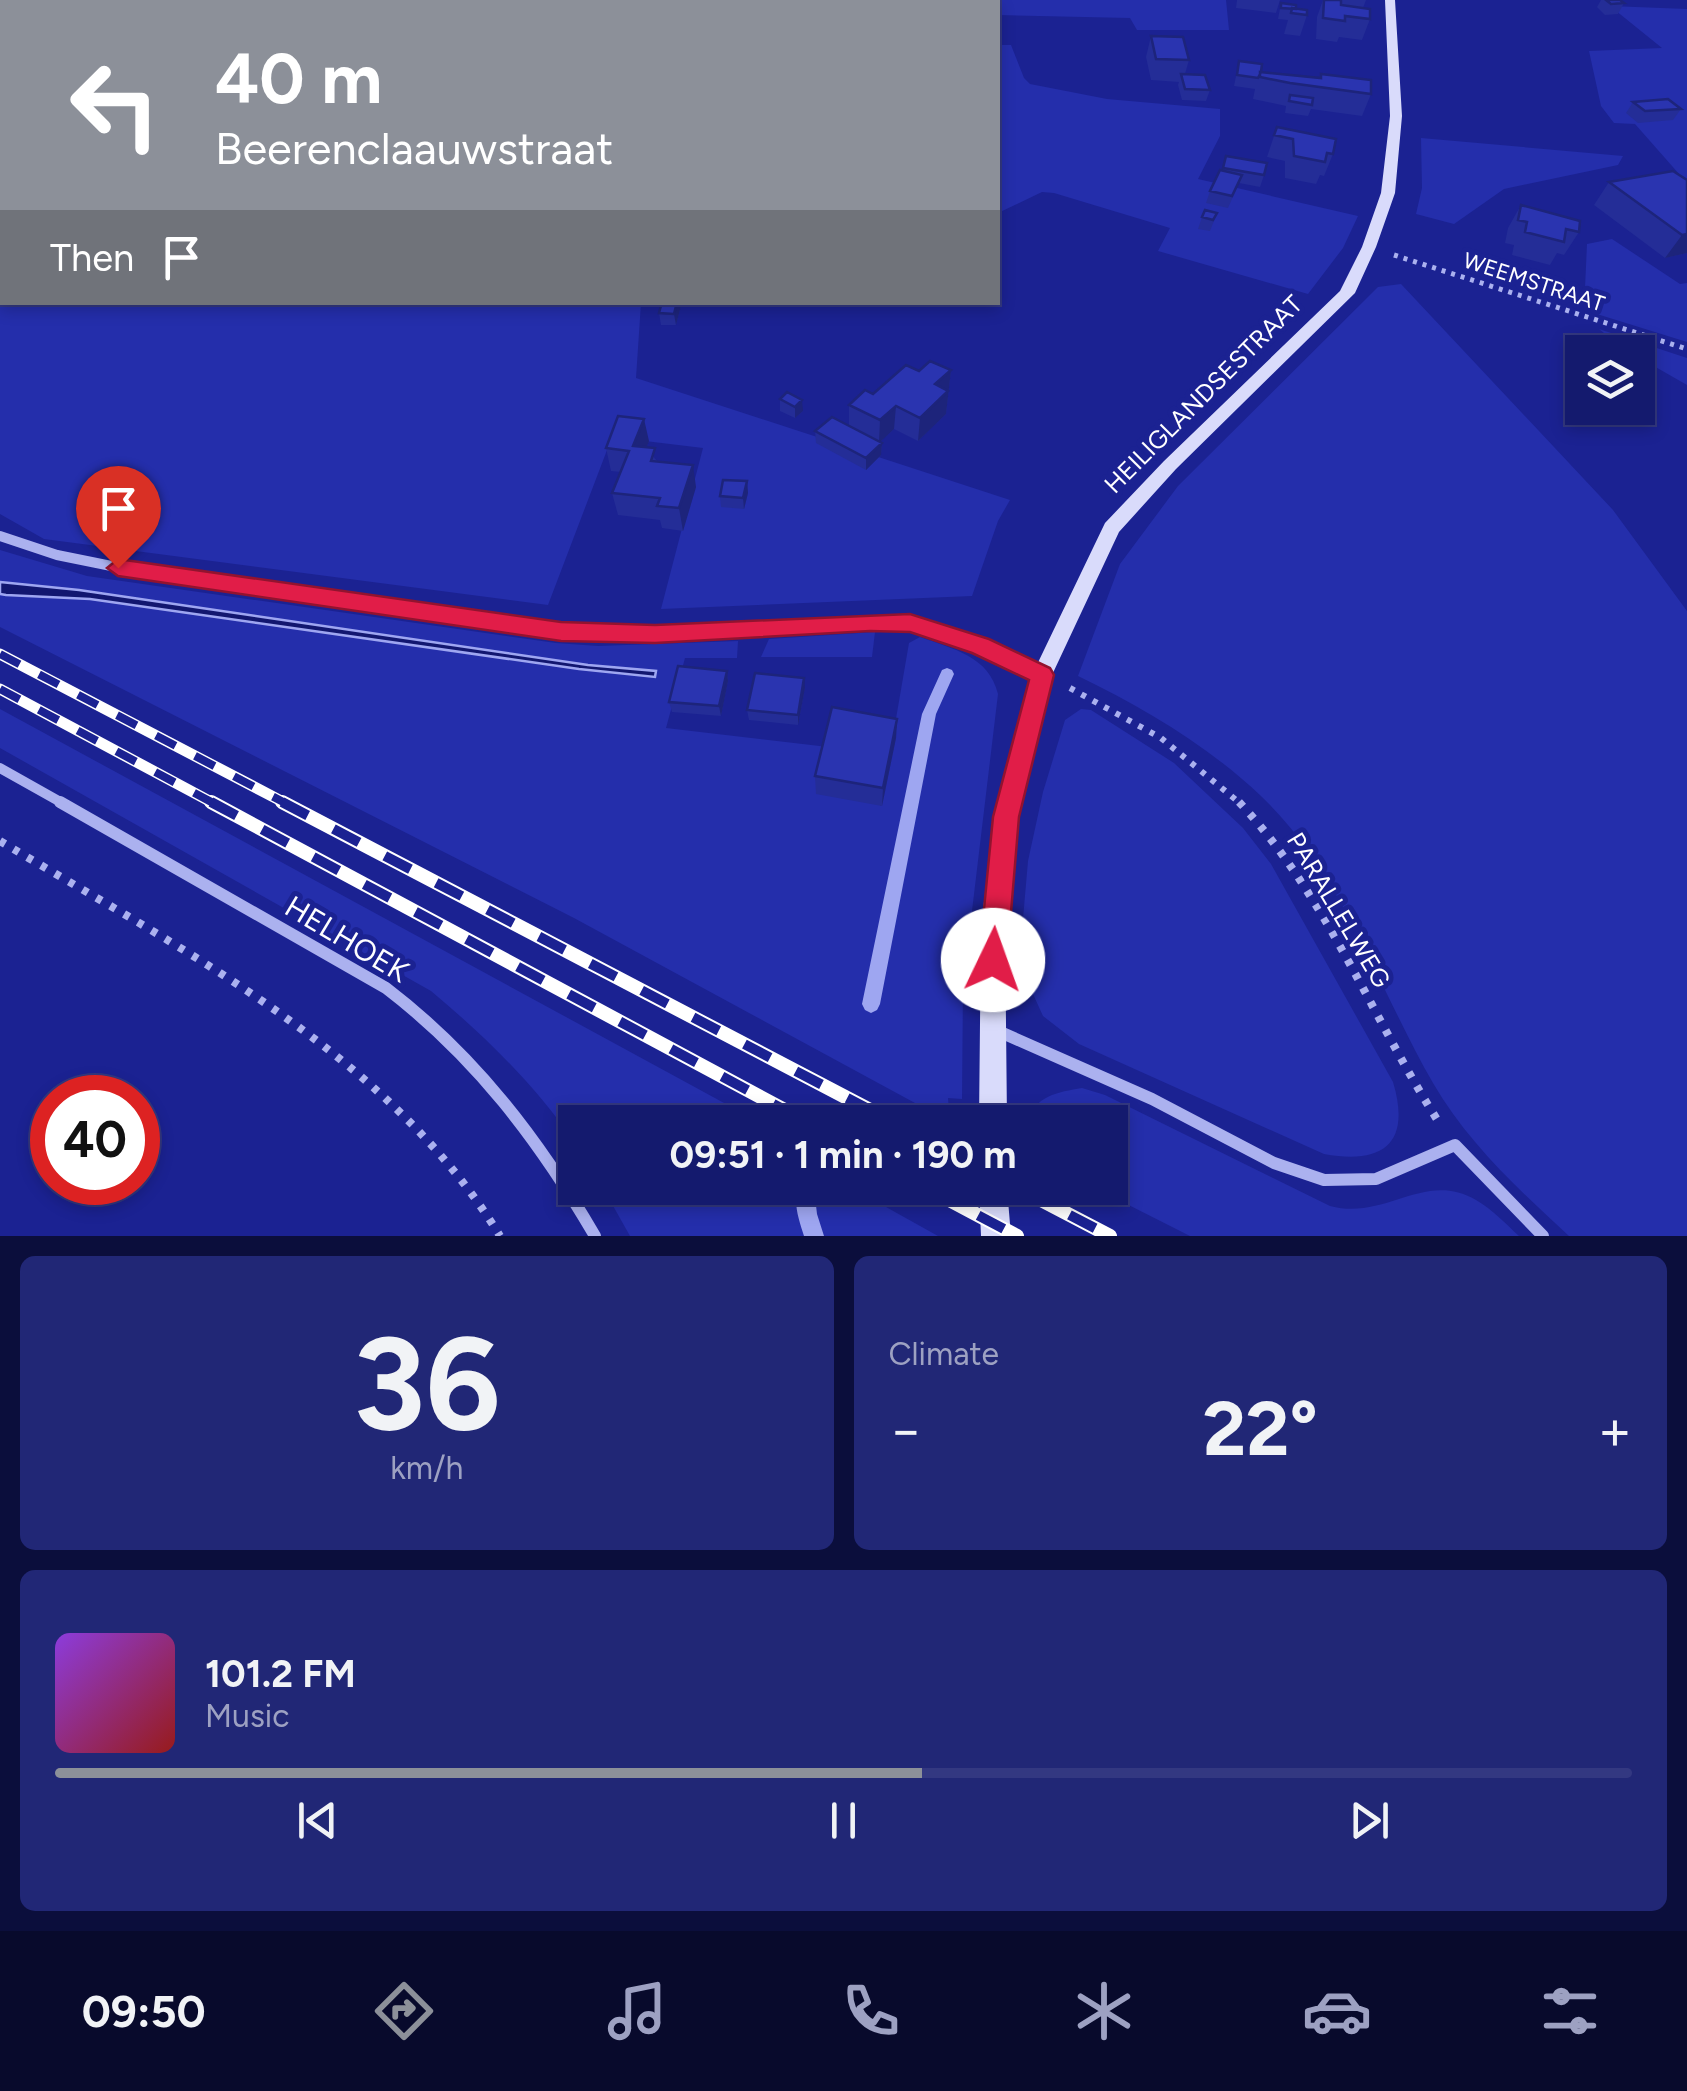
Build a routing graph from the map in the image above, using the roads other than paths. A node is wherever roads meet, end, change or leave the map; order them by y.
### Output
1 (1390, 0) edge
2 (0, 536) edge
3 (1042, 675) junction
4 (0, 768) edge
5 (992, 1028) junction
6 (993, 1105) edge
7 (994, 1205) edge
8 (595, 1236) edge
9 (996, 1236) edge
10 (1543, 1236) edge

1 - 3 street, HEILIGLANDSESTRAAT
2 - 3 street
3 - 5 street, HEILIGLANDSESTRAAT
4 - 8 street, HELHOEK
5 - 6 street, HEILIGLANDSESTRAAT
5 - 10 street
7 - 9 street

